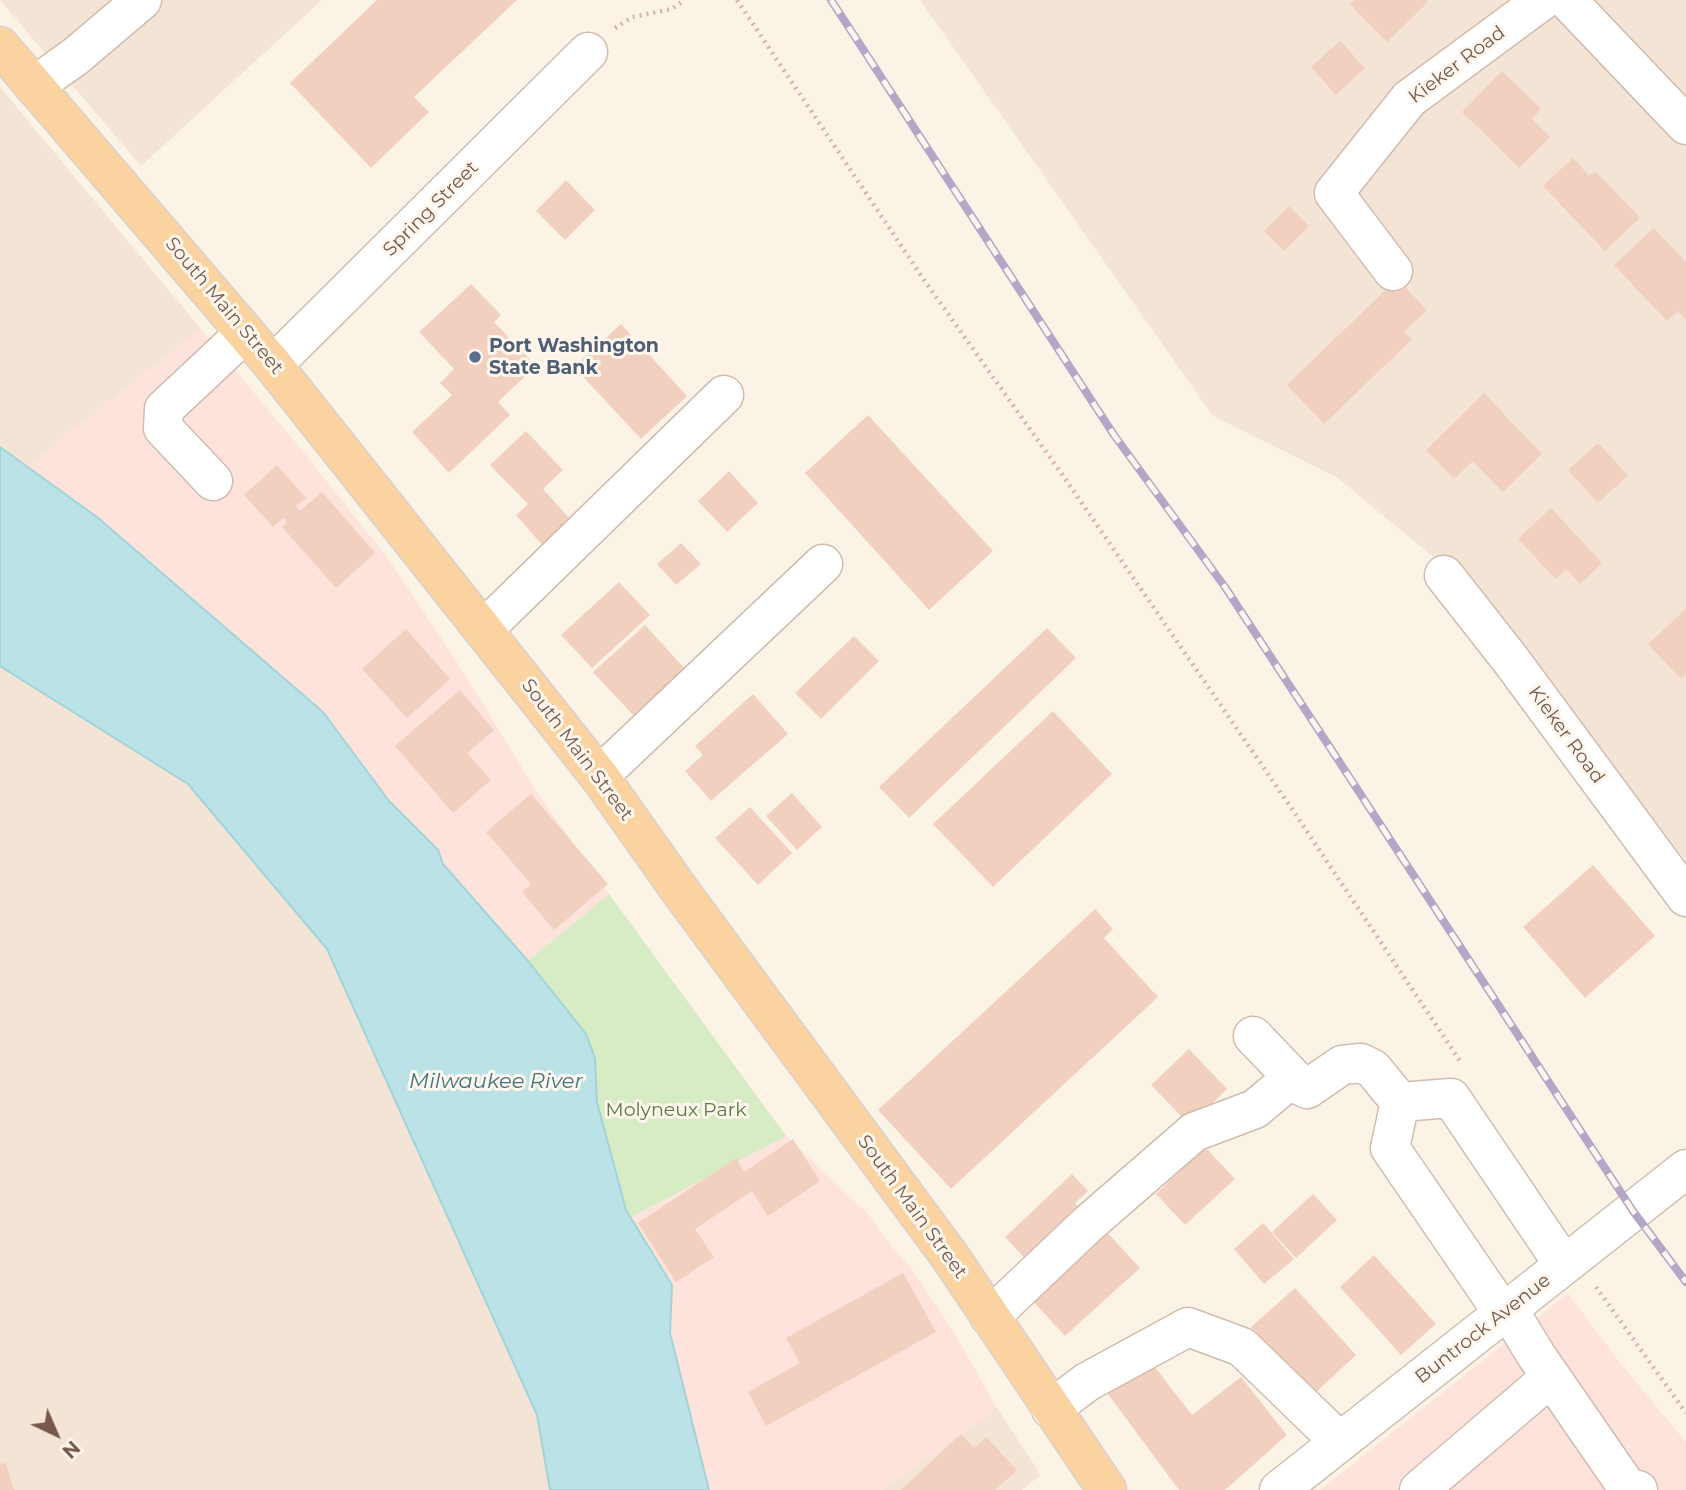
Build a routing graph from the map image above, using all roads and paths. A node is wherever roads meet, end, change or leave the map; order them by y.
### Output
1 (142, 0) edge
2 (684, 0) edge
3 (737, 0) edge
4 (1543, 0) edge
5 (1567, 0) edge
6 (0, 46) edge
7 (588, 52) joint
8 (34, 86) junction
9 (1686, 125) edge
10 (1394, 271) dead end
11 (245, 332) junction
12 (273, 365) junction
13 (724, 395) dead end
14 (213, 481) dead end
15 (823, 564) dead end
16 (1444, 575) dead end
17 (483, 630) junction
18 (599, 776) junction
19 (1686, 897) edge
20 (1253, 1036) dead end
21 (1466, 1071) dead end
22 (1292, 1078) junction
23 (1401, 1101) junction
24 (1686, 1168) edge
25 (1578, 1273) junction
26 (1505, 1311) junction
27 (990, 1317) junction
28 (1552, 1377) junction
29 (1051, 1409) junction
30 (1686, 1412) edge
31 (1340, 1442) junction
32 (1107, 1490) edge
33 (1279, 1490) edge
34 (1419, 1490) edge
35 (1638, 1490) edge

1 - 8 street
2 - 7 path
3 - 21 path
4 - 10 street, Kieker Road
5 - 9 street
6 - 8 main road, South Main Street
7 - 12 street, Spring Street
8 - 11 main road, South Main Street
11 - 12 main road, South Main Street
11 - 14 street
12 - 17 main road, South Main Street
13 - 17 street
15 - 18 street
16 - 19 street, Kieker Road
17 - 18 main road, South Main Street
18 - 27 main road, South Main Street
20 - 22 street
22 - 23 street
22 - 27 street
23 - 25 street
23 - 26 street
24 - 25 street, Buntrock Avenue
25 - 26 street, Buntrock Avenue
25 - 30 path
26 - 28 street
26 - 31 street, Buntrock Avenue
27 - 29 main road, South Main Street
28 - 34 street
28 - 35 street
29 - 31 street
29 - 32 main road, South Main Street
31 - 33 street, Buntrock Avenue

